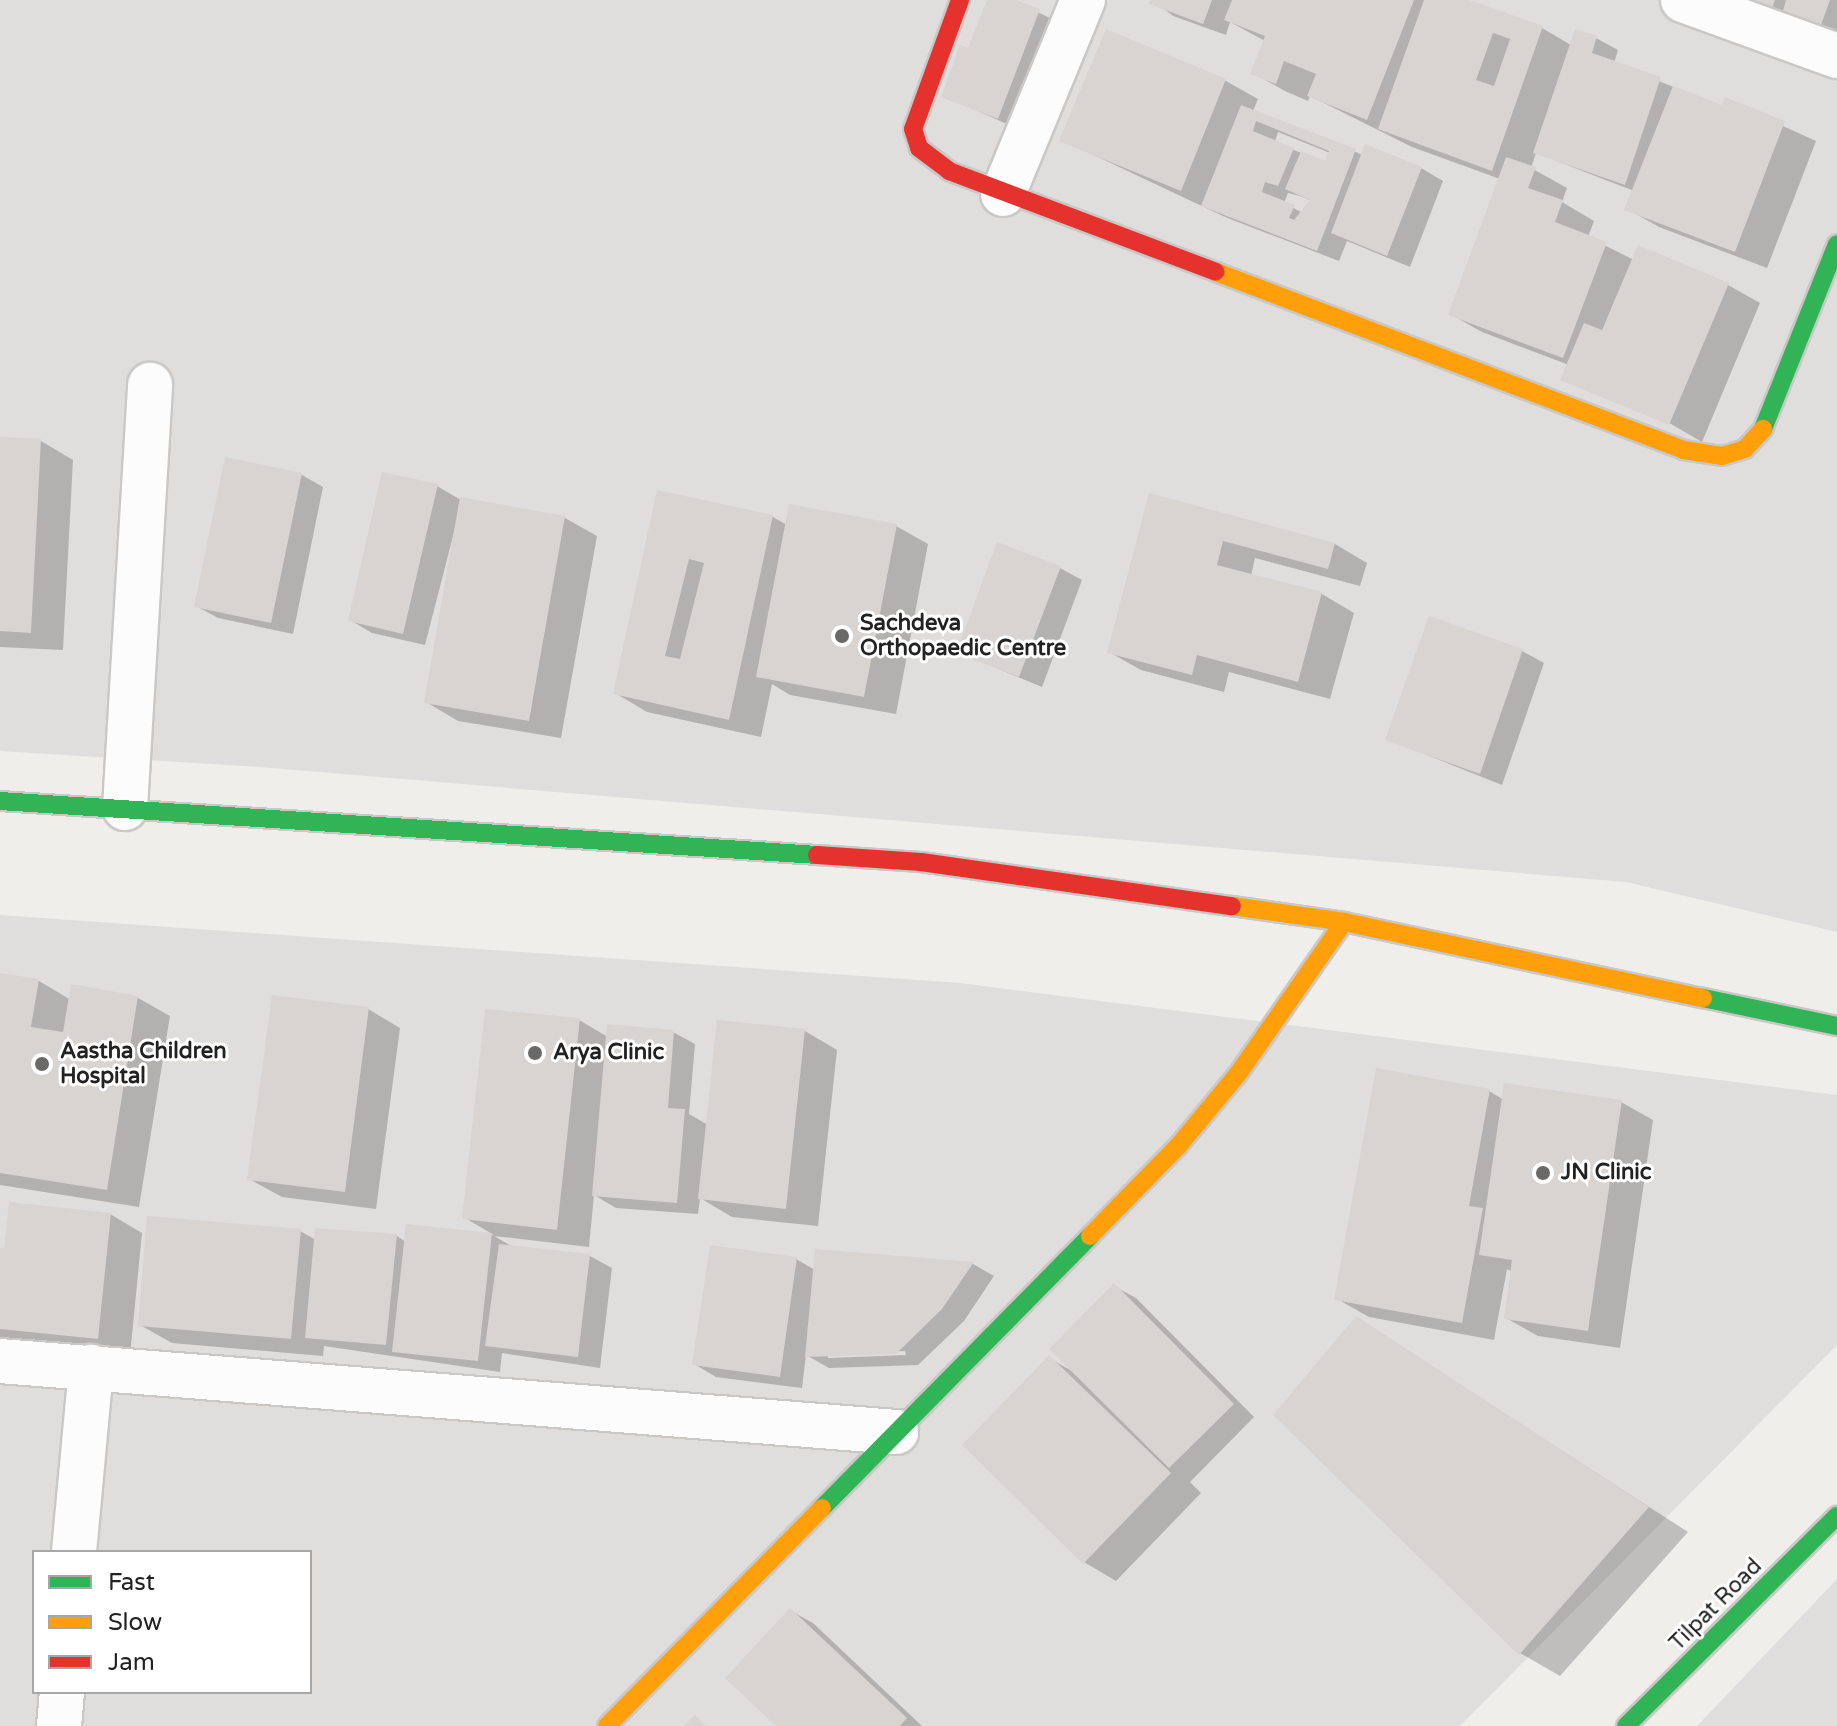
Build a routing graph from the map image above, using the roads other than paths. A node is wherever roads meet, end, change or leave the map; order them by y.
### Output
1 (960, 0) edge
2 (1083, 0) edge
3 (1683, 0) edge
4 (1837, 56) edge
5 (1003, 194) junction
6 (1837, 244) edge
7 (150, 385) dead end
8 (0, 801) edge
9 (125, 808) junction
10 (1344, 922) junction
11 (1837, 1026) edge
12 (0, 1361) edge
13 (91, 1367) junction
14 (896, 1432) junction
15 (1837, 1516) edge
16 (74, 1550) edge
17 (62, 1694) edge
18 (59, 1726) edge
19 (607, 1726) edge
20 (1626, 1726) edge

1 - 5 street
2 - 5 street
3 - 4 street
5 - 6 street
7 - 9 street
8 - 9 street
9 - 10 street
10 - 11 street
10 - 14 street
12 - 13 street
13 - 14 street
13 - 16 street
14 - 19 street
15 - 20 street, Tilpat Road
17 - 18 street

